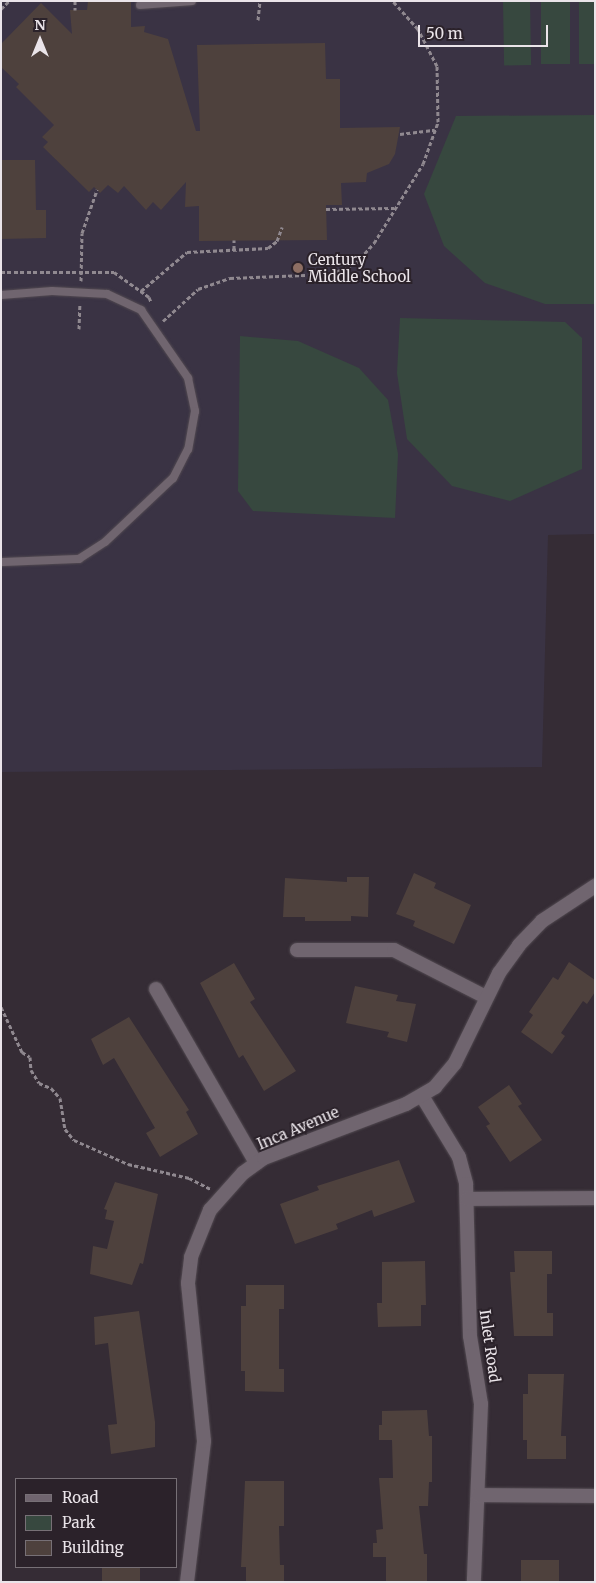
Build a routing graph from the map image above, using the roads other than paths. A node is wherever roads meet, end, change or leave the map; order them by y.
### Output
1 (192, 1) edge
2 (140, 5) dead end
3 (1, 294) edge
4 (1, 562) edge
5 (595, 886) edge
6 (297, 950) dead end
7 (156, 989) dead end
8 (486, 997) junction
9 (422, 1096) junction
10 (256, 1164) junction
11 (595, 1198) edge
12 (468, 1199) junction
13 (478, 1495) junction
14 (595, 1496) edge
15 (187, 1582) edge
16 (474, 1582) edge

1 - 2 lane
3 - 4 lane
5 - 8 street, Inca Avenue
6 - 8 street
7 - 10 street
8 - 9 street, Inca Avenue
9 - 10 street, Inca Avenue
9 - 12 street, Inlet Road
10 - 15 street, Inca Avenue
11 - 12 street
12 - 13 street, Inlet Road
13 - 14 street
13 - 16 street, Inlet Road

